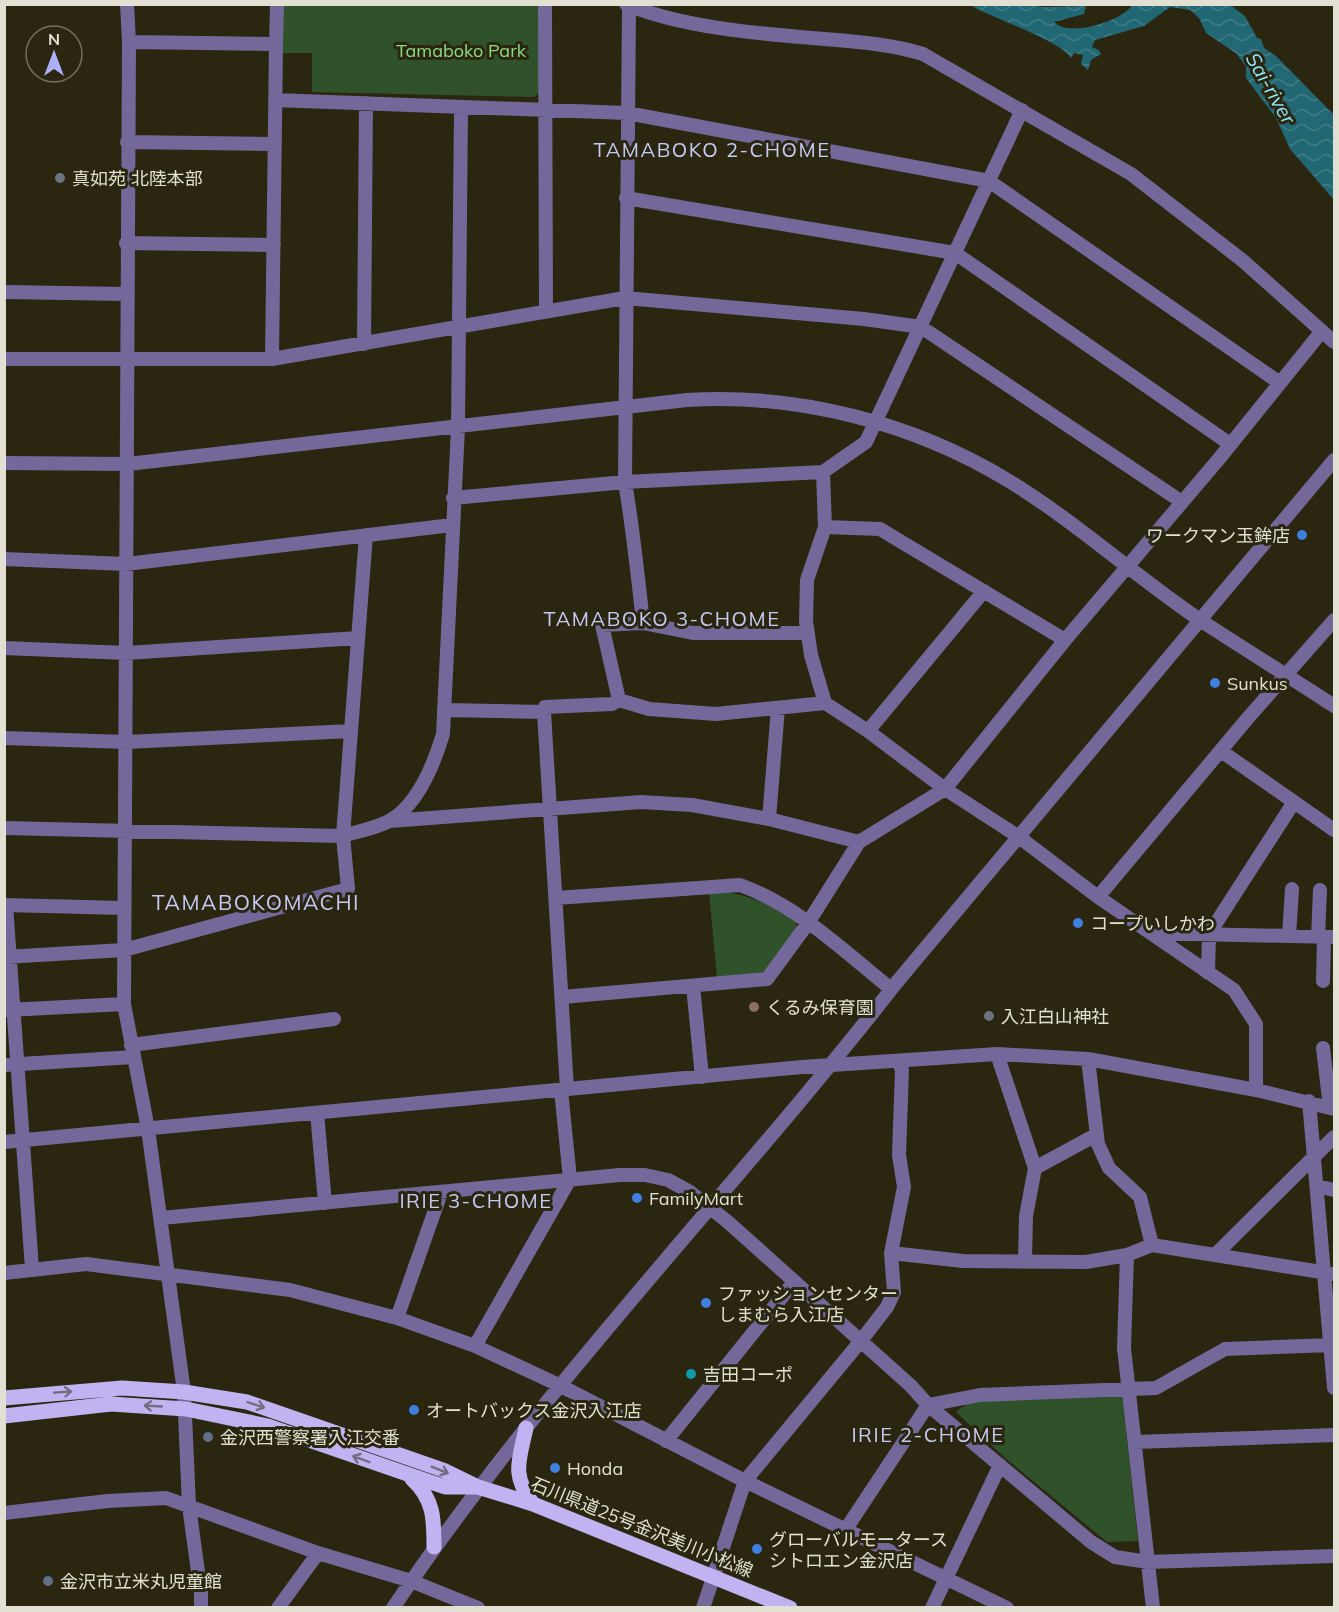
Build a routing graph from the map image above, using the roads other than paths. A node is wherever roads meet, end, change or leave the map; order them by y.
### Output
1 (127, 4) edge
2 (277, 4) edge
3 (545, 4) edge
4 (627, 5) edge
5 (129, 42) junction
6 (276, 44) junction
7 (275, 100) junction
8 (366, 103) junction
9 (460, 107) junction
10 (546, 110) junction
11 (1022, 110) junction
12 (627, 113) junction
13 (127, 142) junction
14 (275, 144) junction
15 (988, 181) junction
16 (626, 198) junction
17 (126, 243) junction
18 (274, 245) junction
19 (955, 253) junction
20 (4, 292) edge
21 (126, 294) junction
22 (625, 298) junction
23 (546, 311) junction
24 (458, 326) junction
25 (921, 327) junction
26 (1322, 331) junction
27 (1335, 342) edge
28 (364, 344) junction
29 (126, 358) junction
30 (4, 359) edge
31 (272, 359) junction
32 (1280, 383) junction
33 (625, 406) junction
34 (876, 423) junction
35 (458, 428) junction
36 (1230, 444) junction
37 (1335, 460) edge
38 (4, 463) edge
39 (128, 464) junction
40 (822, 472) junction
41 (625, 482) junction
42 (453, 498) junction
43 (1182, 502) junction
44 (452, 525) junction
45 (825, 526) junction
46 (366, 535) junction
47 (4, 559) edge
48 (126, 564) junction
49 (1128, 566) junction
50 (984, 591) junction
51 (1201, 620) junction
52 (1335, 620) edge
53 (643, 623) junction
54 (808, 633) junction
55 (358, 638) junction
56 (1065, 640) junction
57 (4, 648) edge
58 (126, 653) junction
59 (1287, 675) junction
60 (619, 700) junction
61 (825, 703) junction
62 (1335, 706) edge
63 (778, 708) junction
64 (444, 710) junction
65 (544, 712) junction
66 (351, 731) junction
67 (868, 731) junction
68 (4, 738) edge
69 (127, 742) junction
70 (1221, 751) junction
71 (945, 789) junction
72 (1294, 802) junction
73 (551, 810) junction
74 (769, 819) junction
75 (390, 821) junction
76 (4, 828) edge
77 (1335, 830) edge
78 (125, 831) junction
79 (343, 836) junction
80 (1019, 837) junction
81 (859, 842) junction
82 (1292, 889) dead end
83 (1320, 890) dead end
84 (1098, 897) junction
85 (556, 898) junction
86 (5, 905) edge
87 (124, 908) junction
88 (808, 923) junction
89 (1151, 933) junction
90 (1209, 934) junction
91 (1289, 936) junction
92 (1325, 937) edge
93 (124, 950) junction
94 (7, 957) edge
95 (1208, 972) junction
96 (1323, 981) dead end
97 (693, 986) junction
98 (891, 989) junction
99 (562, 997) junction
100 (124, 1004) junction
101 (9, 1010) edge
102 (334, 1019) dead end
103 (1323, 1048) dead end
104 (132, 1051) junction
105 (997, 1054) junction
106 (1088, 1059) junction
107 (897, 1061) junction
108 (11, 1064) edge
109 (833, 1064) junction
110 (702, 1077) junction
111 (564, 1089) junction
112 (1256, 1090) junction
113 (1309, 1101) junction
114 (1332, 1109) edge
115 (317, 1113) junction
116 (148, 1128) junction
117 (1096, 1135) junction
118 (1335, 1137) edge
119 (23, 1140) junction
120 (4, 1142) edge
121 (1313, 1159) junction
122 (1035, 1168) junction
123 (570, 1179) junction
124 (1317, 1186) junction
125 (1335, 1190) edge
126 (441, 1193) junction
127 (325, 1203) junction
128 (709, 1206) junction
129 (161, 1218) junction
130 (1152, 1245) junction
131 (891, 1253) junction
132 (1127, 1255) junction
133 (1215, 1255) junction
134 (1025, 1260) junction
135 (32, 1269) junction
136 (4, 1273) edge
137 (166, 1274) junction
138 (1330, 1274) edge
139 (794, 1282) junction
140 (397, 1318) junction
141 (861, 1342) junction
142 (1331, 1345) junction
143 (475, 1346) junction
144 (559, 1385) junction
145 (1129, 1388) junction
146 (1335, 1388) edge
147 (184, 1392) junction
148 (4, 1398) edge
149 (928, 1405) junction
150 (186, 1409) junction
151 (4, 1416) edge
152 (526, 1428) junction
153 (1335, 1435) edge
154 (666, 1441) junction
155 (1135, 1442) junction
156 (1000, 1465) junction
157 (410, 1477) junction
158 (745, 1481) junction
159 (478, 1487) junction
160 (533, 1504) junction
161 (189, 1506) junction
162 (4, 1513) edge
163 (846, 1529) junction
164 (434, 1547) junction
165 (318, 1553) junction
166 (1335, 1556) edge
167 (1148, 1562) junction
168 (714, 1576) junction
169 (946, 1578) junction
170 (411, 1581) junction
171 (201, 1608) edge
172 (278, 1608) edge
173 (393, 1608) edge
174 (478, 1608) edge
175 (703, 1608) edge
176 (790, 1608) edge
177 (932, 1608) edge
178 (1007, 1608) edge
179 (1153, 1608) edge

1 - 5 street
2 - 6 street
3 - 10 street
4 - 11 street
4 - 12 street
5 - 6 street
5 - 13 street
6 - 7 street
7 - 8 street
7 - 14 street
8 - 9 street
8 - 28 street
9 - 10 street
9 - 24 street
10 - 12 street
10 - 23 street
11 - 15 street
11 - 26 street
12 - 15 street
12 - 16 street
13 - 14 street
13 - 17 street
14 - 18 street
15 - 19 street
15 - 32 street
16 - 19 street
16 - 22 street
17 - 18 street
17 - 21 street
18 - 31 street
19 - 25 street
19 - 36 street
20 - 21 street
21 - 29 street
22 - 23 street
22 - 25 street
22 - 33 street
23 - 24 street
24 - 28 street
24 - 35 street
25 - 34 street
25 - 43 street
26 - 27 street
26 - 32 street
28 - 31 street
29 - 30 street
29 - 31 street
29 - 39 street
32 - 36 street
33 - 34 street
33 - 35 street
33 - 41 street
34 - 40 street
34 - 49 street
35 - 39 street
35 - 42 street
36 - 43 street
37 - 51 street
38 - 39 street
39 - 48 street
40 - 41 street
40 - 45 street
41 - 42 street
41 - 53 street
42 - 44 street
43 - 49 street
44 - 46 street
44 - 64 street
45 - 50 street
45 - 54 street
46 - 48 street
46 - 55 street
47 - 48 street
48 - 58 street
49 - 51 street
49 - 56 street
50 - 56 street
50 - 67 street
51 - 59 street
51 - 80 street
52 - 59 street
53 - 54 street
53 - 60 street
54 - 61 street
55 - 58 street
55 - 66 street
56 - 71 street
57 - 58 street
58 - 69 street
59 - 62 street
59 - 70 street
60 - 63 street
60 - 65 street
61 - 63 street
61 - 67 street
63 - 74 street
64 - 65 street
64 - 75 street
65 - 73 street
66 - 69 street
66 - 79 street
67 - 71 street
68 - 69 street
69 - 78 street
70 - 72 street
70 - 84 street
71 - 80 street
71 - 81 street
72 - 77 street
72 - 90 street
73 - 74 street
73 - 75 street
73 - 85 street
74 - 81 street
75 - 79 street
76 - 78 street
78 - 79 street
78 - 87 street
79 - 93 street
80 - 84 street
80 - 98 street
81 - 88 street
82 - 91 street
83 - 92 street
84 - 89 street
85 - 88 street
85 - 99 street
86 - 87 street
86 - 94 street
87 - 93 street
88 - 97 street
88 - 98 street
89 - 90 street
89 - 95 street
90 - 91 street
90 - 95 street
91 - 92 street
92 - 96 street
93 - 94 street
93 - 100 street
94 - 101 street
95 - 112 street
97 - 99 street
97 - 110 street
98 - 109 street
99 - 111 street
100 - 101 street
100 - 104 street
101 - 108 street
102 - 104 street
103 - 114 street
104 - 108 street
104 - 116 street
105 - 106 street
105 - 107 street
105 - 122 street
106 - 112 street
106 - 117 street
107 - 109 street
107 - 131 street
108 - 119 street
109 - 110 street
109 - 128 street
110 - 111 street
111 - 115 street
111 - 123 street
112 - 113 street
113 - 114 street
113 - 121 street
115 - 116 street
115 - 127 street
116 - 119 street
116 - 129 street
117 - 122 street
117 - 130 street
118 - 121 street
119 - 120 street
119 - 135 street
121 - 124 street
121 - 133 street
122 - 134 street
123 - 126 street
123 - 128 street
123 - 143 street
124 - 125 street
124 - 138 street
126 - 127 street
126 - 140 street
127 - 129 street
128 - 139 street
128 - 144 street
129 - 137 street
130 - 132 street
130 - 133 street
131 - 134 street
131 - 141 street
132 - 134 street
132 - 145 street
133 - 138 street
135 - 136 street
135 - 137 street
137 - 140 street
137 - 147 street
138 - 142 street
139 - 141 street
139 - 154 street
140 - 143 street
141 - 149 street
141 - 158 street
142 - 145 street
142 - 146 street
143 - 144 street
144 - 152 street
144 - 154 street
145 - 149 street
145 - 155 street
148 -> 147 main road, 石川県道25号金沢美川小松線
147 - 150 street
147 -> 159 main road, 石川県道25号金沢美川小松線
149 - 156 street
149 - 163 street
150 -> 151 main road, 石川県道25号金沢美川小松線
157 -> 150 main road, 石川県道25号金沢美川小松線
150 - 161 street
152 - 159 street
152 - 160 main road
153 - 155 street
154 - 158 street
155 - 167 street
156 - 167 street
156 - 169 street
157 - 159 main road, 石川県道25号金沢美川小松線
157 - 164 main road
158 - 163 street
158 - 168 street
159 - 160 main road, 石川県道25号金沢美川小松線
159 - 164 street
160 - 168 main road, 石川県道25号金沢美川小松線
161 - 162 street
161 - 165 street
161 - 171 street
163 - 169 street
164 - 170 street
165 - 170 street
165 - 172 street
166 - 167 street
167 - 179 street
168 - 175 street
168 - 176 main road, 石川県道25号金沢美川小松線
169 - 177 street
169 - 178 street
170 - 173 street
170 - 174 street

